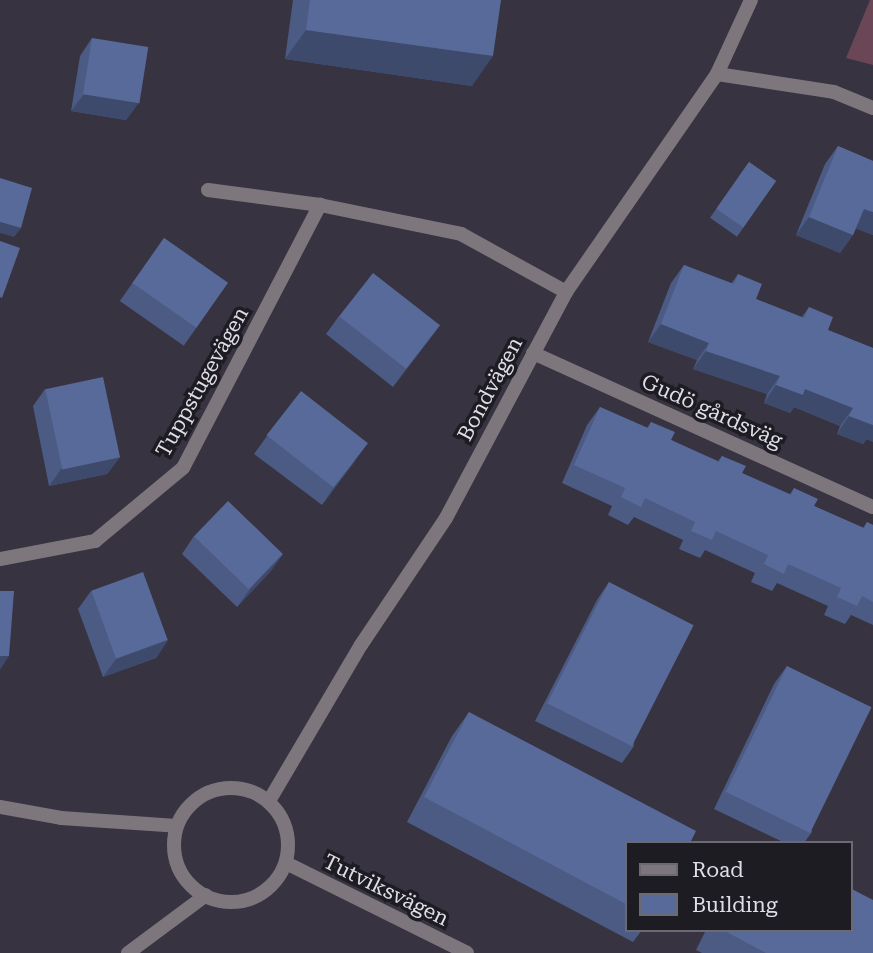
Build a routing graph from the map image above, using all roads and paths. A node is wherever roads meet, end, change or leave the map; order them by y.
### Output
1 (751, 0) edge
2 (717, 74) junction
3 (873, 108) edge
4 (208, 190) dead end
5 (320, 205) junction
6 (566, 292) junction
7 (533, 353) junction
8 (873, 507) edge
9 (0, 559) edge
10 (269, 801) junction
11 (0, 807) edge
12 (177, 826) junction
13 (286, 863) junction
14 (206, 895) junction
15 (128, 953) edge
16 (467, 953) edge

1 - 2 street, Bondvägen
2 - 3 street
2 - 6 street, Bondvägen
4 - 5 street
5 - 6 street
5 - 9 street, Tuppstugevägen
6 - 7 street, Bondvägen
7 - 8 street, Gudö gårdsväg
7 - 10 street, Bondvägen
10 - 12 street
10 - 13 street
11 - 12 street
12 - 14 street
13 - 14 street
13 - 16 street, Tutviksvägen
14 - 15 street

